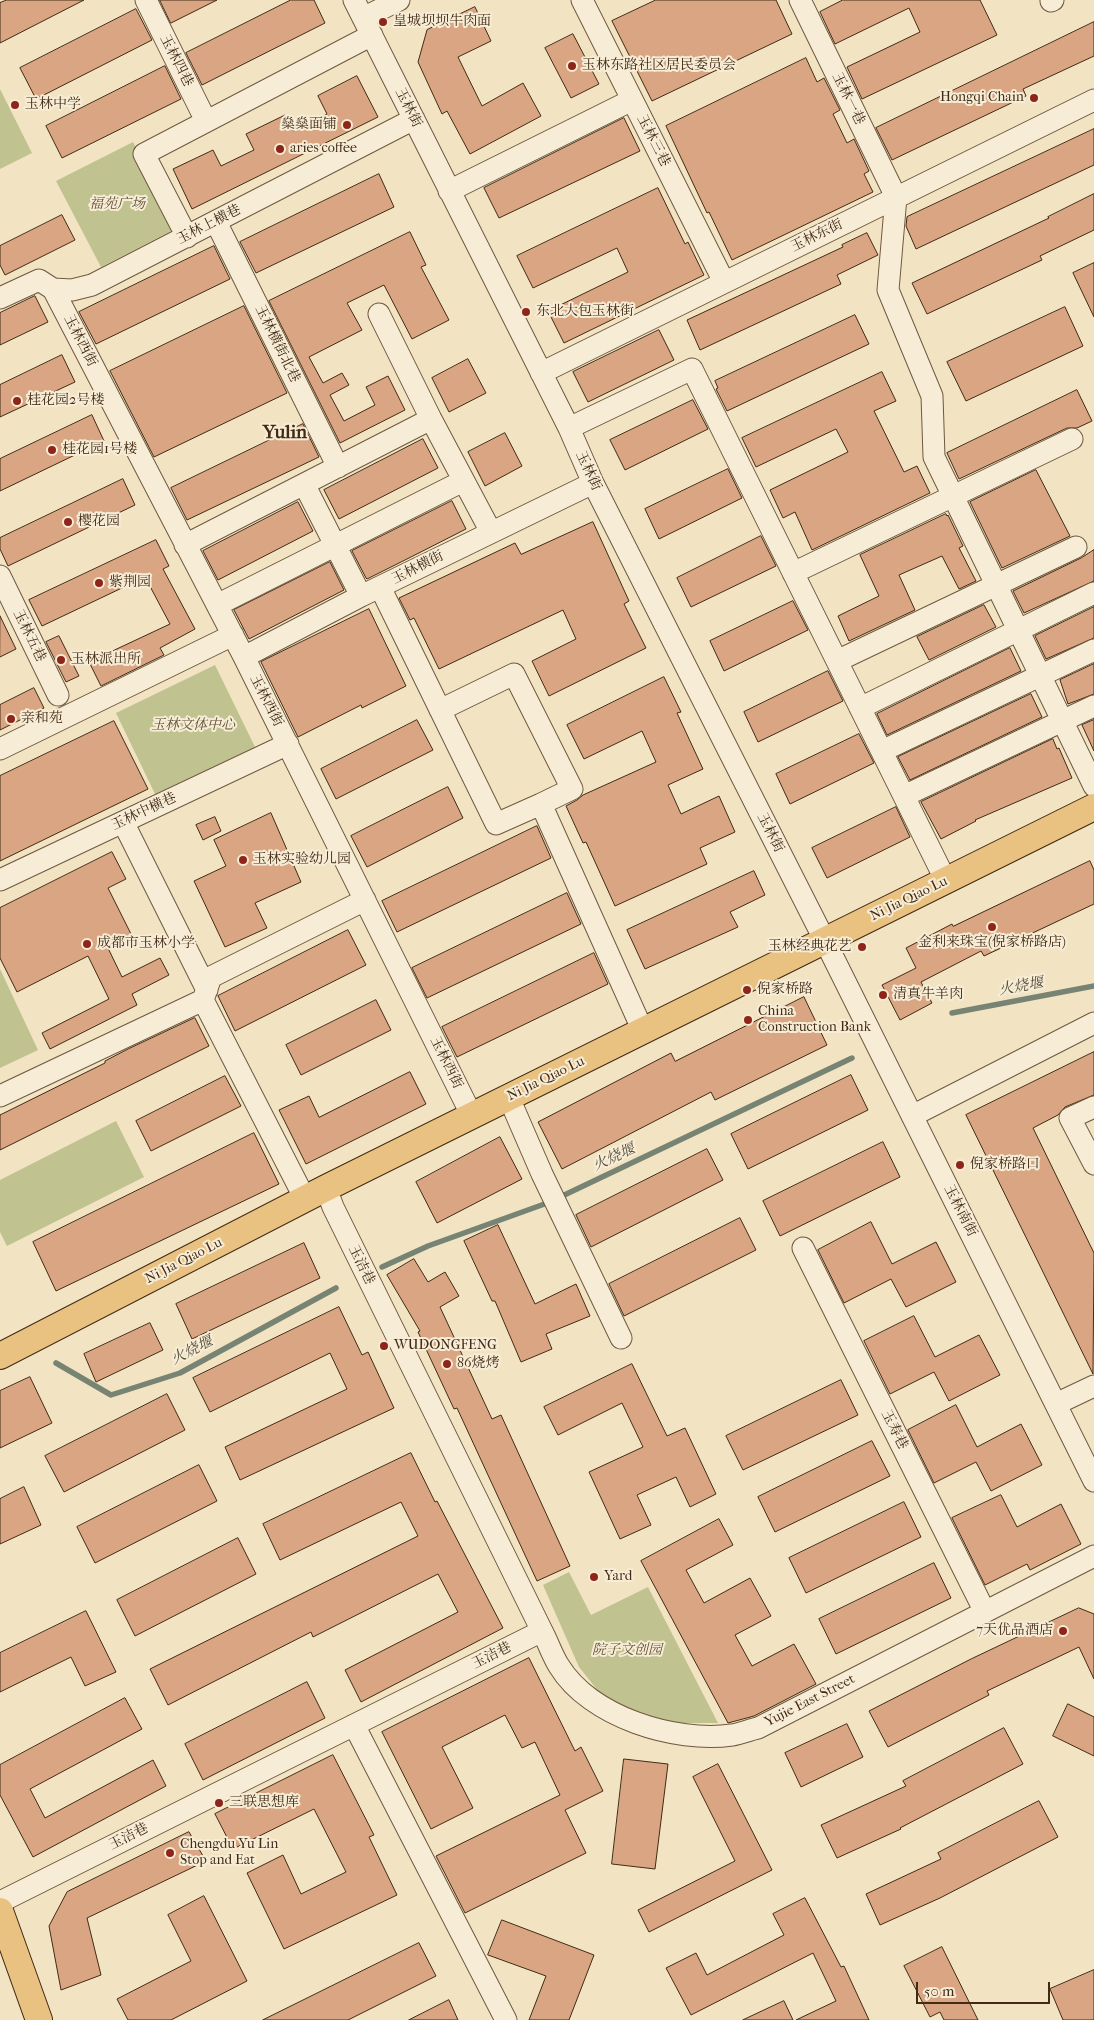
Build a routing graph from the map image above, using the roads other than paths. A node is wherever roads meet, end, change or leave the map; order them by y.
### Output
1 (146, 0) edge
2 (399, 0) edge
3 (582, 0) edge
4 (800, 0) edge
5 (363, 18) edge
6 (632, 100) junction
7 (1094, 100) edge
8 (414, 119) junction
9 (206, 122) junction
10 (450, 191) junction
11 (896, 197) junction
12 (216, 222) junction
13 (187, 237) junction
14 (724, 282) junction
15 (53, 289) junction
16 (0, 298) edge
17 (379, 314) dead end
18 (541, 373) junction
19 (431, 419) junction
20 (568, 428) junction
21 (1072, 439) dead end
22 (338, 467) junction
23 (463, 481) junction
24 (593, 483) junction
25 (304, 484) junction
26 (953, 496) junction
27 (491, 532) junction
28 (185, 545) junction
29 (334, 546) junction
30 (1076, 547) dead end
31 (794, 573) junction
32 (0, 576) edge
33 (996, 585) junction
34 (380, 587) junction
35 (1094, 593) edge
36 (361, 596) junction
37 (217, 605) junction
38 (1018, 630) junction
39 (233, 635) junction
40 (1094, 650) edge
41 (244, 656) junction
42 (837, 661) junction
43 (1040, 675) junction
44 (58, 695) dead end
45 (1094, 706) edge
46 (860, 708) junction
47 (440, 710) junction
48 (1062, 721) junction
49 (288, 744) junction
50 (0, 749) edge
51 (882, 751) junction
52 (1094, 786) edge
53 (904, 796) junction
54 (540, 804) junction
55 (1094, 807) edge
56 (123, 822) junction
57 (0, 880) edge
58 (946, 881) junction
59 (365, 900) junction
60 (825, 941) junction
61 (205, 995) junction
62 (1094, 1022) edge
63 (643, 1031) junction
64 (0, 1096) edge
65 (508, 1098) junction
66 (1094, 1106) edge
67 (472, 1116) junction
68 (912, 1116) junction
69 (1094, 1164) edge
70 (316, 1194) junction
71 (803, 1248) dead end
72 (621, 1338) dead end
73 (0, 1356) edge
74 (1094, 1386) edge
75 (1056, 1404) junction
76 (1094, 1480) edge
77 (1094, 1556) edge
78 (985, 1612) junction
79 (542, 1631) junction
80 (354, 1725) junction
81 (0, 1902) edge
82 (0, 1911) edge
83 (39, 2020) edge
84 (506, 2020) edge

1 - 9 street, 玉林四巷
2 - 5 street
3 - 6 street, 玉林三巷
4 - 11 street, 玉林一巷
5 - 8 street, 玉林街
5 - 9 street
6 - 10 street
6 - 14 street, 玉林三巷
7 - 11 street, 玉林东街
8 - 10 street, 玉林街
8 - 12 street, 玉林上横巷
9 - 13 street
10 - 18 street, 玉林街
11 - 14 street, 玉林东街
11 - 26 street
12 - 13 street, 玉林上横巷
12 - 22 street, 玉林横街北巷
13 - 15 street, 玉林上横巷
14 - 18 street, 玉林东街
15 - 16 street, 玉林上横巷
15 - 28 street, 玉林西街
17 - 19 street
18 - 20 street, 玉林街
19 - 22 street
19 - 23 street
20 - 24 street, 玉林街
20 - 31 street
21 - 26 street
22 - 25 street
23 - 27 street
23 - 29 street
24 - 27 street, 玉林横街
24 - 60 street, 玉林街
25 - 28 street
25 - 29 street
26 - 31 street
26 - 33 street
27 - 34 street, 玉林横街
28 - 37 street, 玉林西街
29 - 36 street
29 - 37 street
30 - 33 street
31 - 42 street
32 - 44 street, 玉林五巷
33 - 38 street
33 - 42 street
34 - 36 street, 玉林横街
34 - 47 street
35 - 38 street
36 - 41 street, 玉林横街
37 - 39 street, 玉林西街
38 - 43 street
38 - 46 street
39 - 41 street, 玉林西街
39 - 50 street
40 - 43 street
41 - 49 street, 玉林西街
42 - 46 street
43 - 48 street
43 - 51 street
45 - 48 street
46 - 51 street
47 - 54 street
47 - 54 street
48 - 52 street
48 - 53 street
49 - 56 street, 玉林中横巷
49 - 59 street, 玉林西街
51 - 53 street
53 - 58 street
54 - 63 street
55 - 58 main road, Ni Jia Qiao Lu
56 - 57 street, 玉林中横巷
56 - 61 street, 玉洁巷
58 - 60 main road, Ni Jia Qiao Lu
59 - 61 street
59 - 67 street, 玉林西街
60 - 63 main road, Ni Jia Qiao Lu
60 - 68 street, 玉林南街
61 - 64 street
61 - 70 street, 玉洁巷
62 - 68 street
63 - 65 main road, Ni Jia Qiao Lu
65 - 67 main road, Ni Jia Qiao Lu
65 - 72 street
66 - 69 street
67 - 70 main road, Ni Jia Qiao Lu
68 - 75 street, 玉林南街
70 - 73 main road, Ni Jia Qiao Lu
70 - 79 street, 玉洁巷
71 - 78 street, 玉寿巷
74 - 75 street
75 - 76 street, 玉林南街
77 - 78 street, Yujie East Street
78 - 79 street, Yujie East Street
79 - 80 street, 玉洁巷
80 - 81 street, 玉洁巷
80 - 84 street
82 - 83 main road

